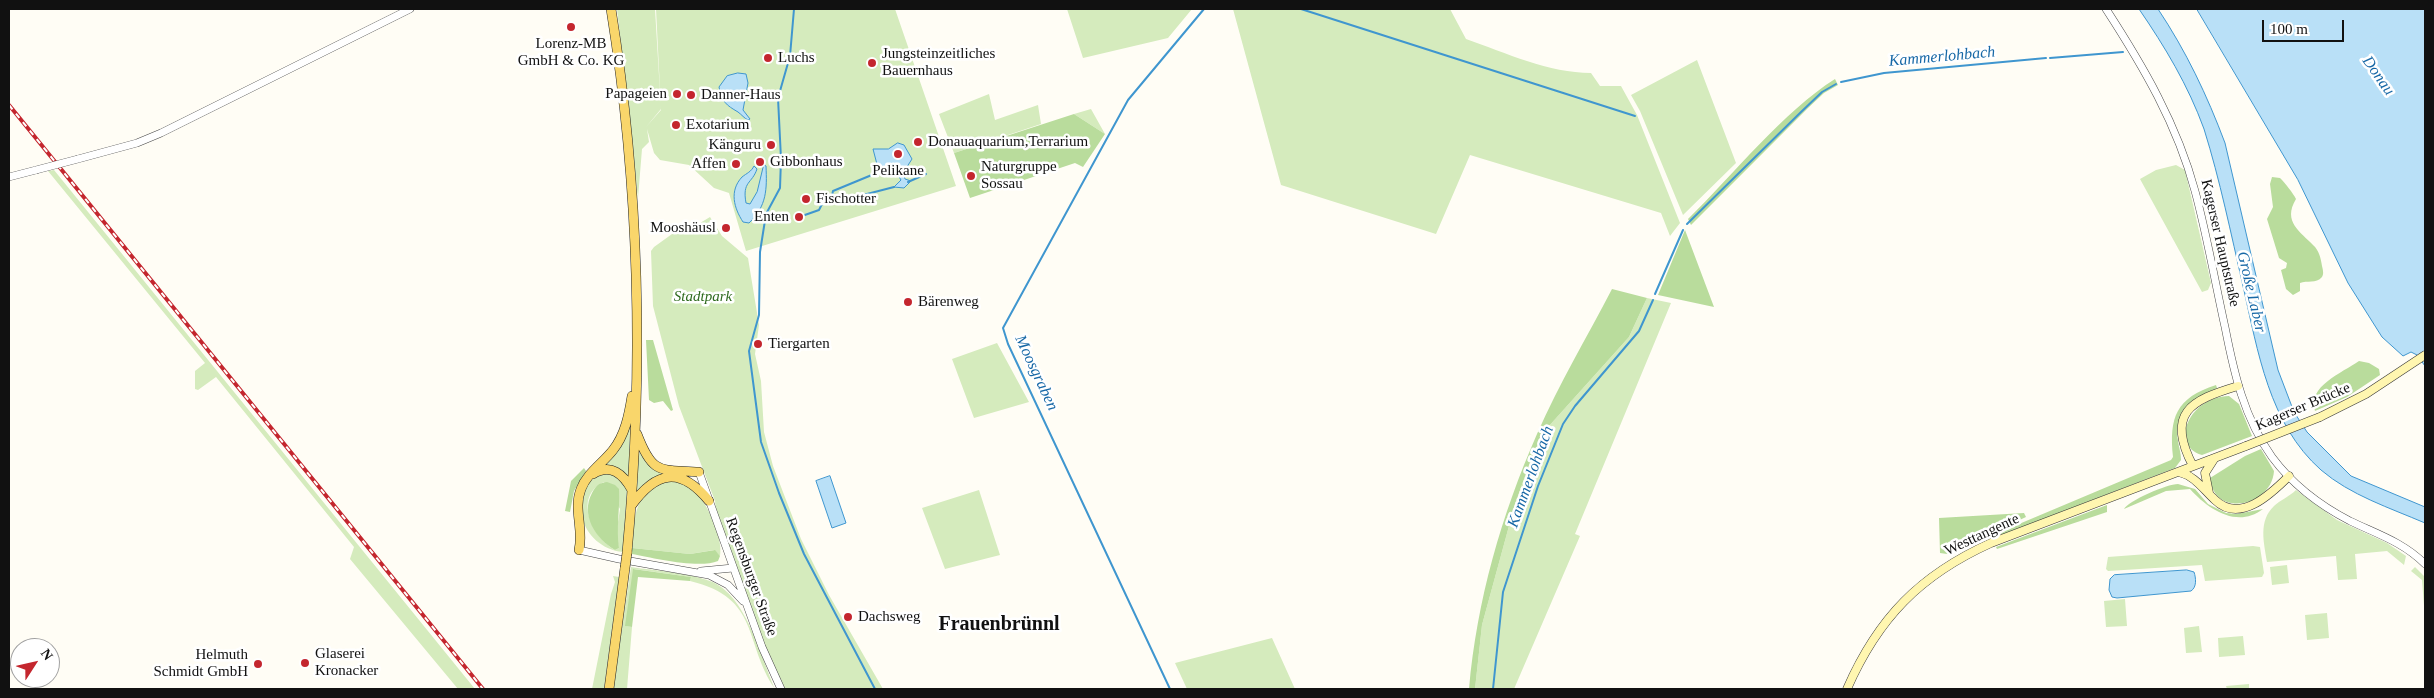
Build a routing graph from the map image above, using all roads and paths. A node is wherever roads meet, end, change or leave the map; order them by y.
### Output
1 (410, 9) edge
2 (611, 9) edge
3 (2106, 9) edge
4 (9, 177) edge
5 (2423, 357) edge
6 (637, 369) junction
7 (2238, 386) junction
8 (636, 431) junction
9 (2214, 458) junction
10 (2193, 466) junction
11 (699, 472) junction
12 (2179, 472) junction
13 (2289, 476) junction
14 (588, 477) junction
15 (689, 481) junction
16 (632, 490) junction
17 (2209, 493) junction
18 (709, 501) junction
19 (631, 506) junction
20 (579, 550) joint
21 (2425, 564) edge
22 (733, 568) junction
23 (697, 571) junction
24 (719, 579) junction
25 (747, 608) junction
26 (609, 689) edge
27 (781, 689) edge
28 (1847, 689) edge

1 - 4 street, bridge
2 - 6 main road
3 - 7 street, Kagerser Hauptstraße
5 - 9 main road, Kagerser Brücke, bridge
6 - 8 main road
6 - 14 main road
7 - 10 main road
7 - 13 street, Kagerser Hauptstraße
8 - 11 main road
8 - 16 main road
9 - 10 main road, Westtangente
9 - 17 main road
10 - 12 main road, Westtangente
11 - 15 main road
11 - 18 street, Regensburger Straße
12 - 17 main road
12 - 28 main road, Westtangente
13 - 17 main road
13 - 21 street, Kagerser Hauptstraße
14 - 16 main road
14 - 20 main road
15 - 18 main road
15 - 19 main road
16 - 19 main road
18 - 22 street, Regensburger Straße
19 - 26 main road, bridge
20 - 23 street
22 - 23 street
22 - 24 street
22 - 25 street, Regensburger Straße
23 - 24 street
24 - 25 street
25 - 27 street, Regensburger Straße

